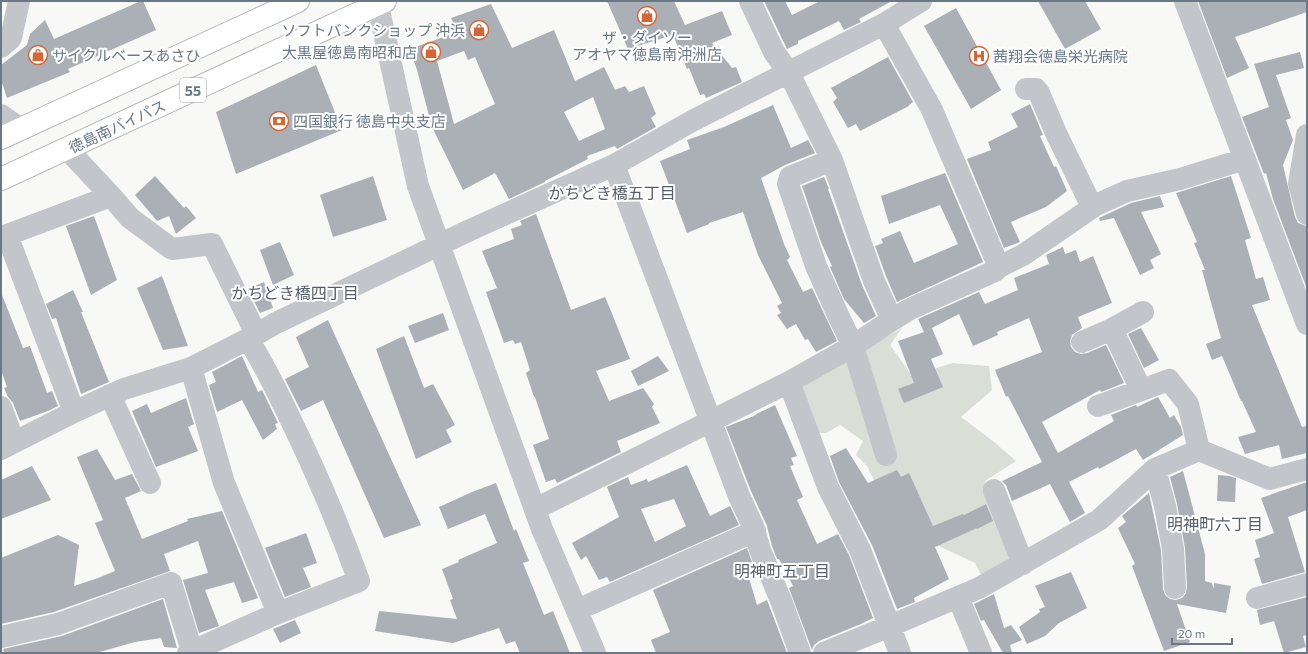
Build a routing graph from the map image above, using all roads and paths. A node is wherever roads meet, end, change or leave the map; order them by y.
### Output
1 (19, 1) edge
2 (298, 1) edge
3 (750, 1) edge
4 (921, 1) edge
5 (1185, 1) edge
6 (380, 2) edge
7 (884, 24) junction
8 (1, 47) edge
9 (789, 73) junction
10 (1026, 88) dead end
11 (1, 115) edge
12 (21, 129) junction
13 (1307, 135) edge
14 (1, 138) edge
15 (67, 149) junction
16 (1245, 159) junction
17 (832, 160) junction
18 (614, 165) junction
19 (1, 179) edge
20 (111, 196) junction
21 (1092, 207) junction
22 (1307, 214) edge
23 (4, 236) edge
24 (440, 246) junction
25 (999, 267) junction
26 (1143, 312) dead end
27 (892, 320) junction
28 (1307, 324) edge
29 (1112, 328) junction
30 (252, 336) junction
31 (1082, 342) dead end
32 (854, 346) junction
33 (192, 368) junction
34 (789, 382) junction
35 (1140, 390) junction
36 (110, 395) junction
37 (1098, 406) dead end
38 (1, 407) edge
39 (74, 412) junction
40 (711, 422) junction
41 (8, 445) edge
42 (1199, 450) junction
43 (886, 455) dead end
44 (1155, 469) junction
45 (1307, 469) edge
46 (150, 483) dead end
47 (994, 490) dead end
48 (535, 509) junction
49 (754, 531) junction
50 (1023, 564) junction
51 (1307, 584) edge
52 (1175, 588) dead end
53 (958, 597) junction
54 (1257, 598) dead end
55 (577, 610) junction
56 (278, 613) junction
57 (890, 626) junction
58 (1, 637) edge
59 (190, 652) edge
60 (595, 653) edge
61 (800, 653) edge
62 (824, 653) edge
63 (900, 653) edge
64 (981, 653) edge

1 - 8 street
2 - 12 highway, 55
3 - 9 street
4 - 7 street
5 - 16 street
6 - 15 highway, 徳島南バイパス / 55
6 - 24 street
7 - 9 street
7 - 25 street
9 - 17 street
9 - 18 street
10 - 21 street
11 - 12 street
12 - 14 highway, 55
13 - 22 street
15 - 19 highway, 徳島南バイパス / 55
15 - 20 street
16 - 21 street
16 - 28 street
17 - 27 street
17 - 32 street
18 - 24 street
18 - 40 street
20 - 23 street
20 - 30 street
21 - 25 street
23 - 39 street
24 - 30 street
24 - 48 street
25 - 27 street
26 - 29 street
27 - 32 street
29 - 31 street
29 - 35 street
30 - 33 street
30 - 56 street
32 - 34 street
32 - 43 street
33 - 36 street
33 - 56 street
34 - 40 street
34 - 57 street
35 - 37 street
35 - 42 street
36 - 39 street
36 - 46 street
38 - 41 street
39 - 41 street
40 - 48 street
40 - 49 street
42 - 44 street
42 - 45 street
44 - 50 street
44 - 52 street
47 - 50 street
48 - 55 street
49 - 55 street
49 - 61 street
50 - 53 street
51 - 54 street
53 - 57 street
53 - 64 street
55 - 60 street
56 - 59 street
57 - 62 street
57 - 63 street
58 - 59 street

